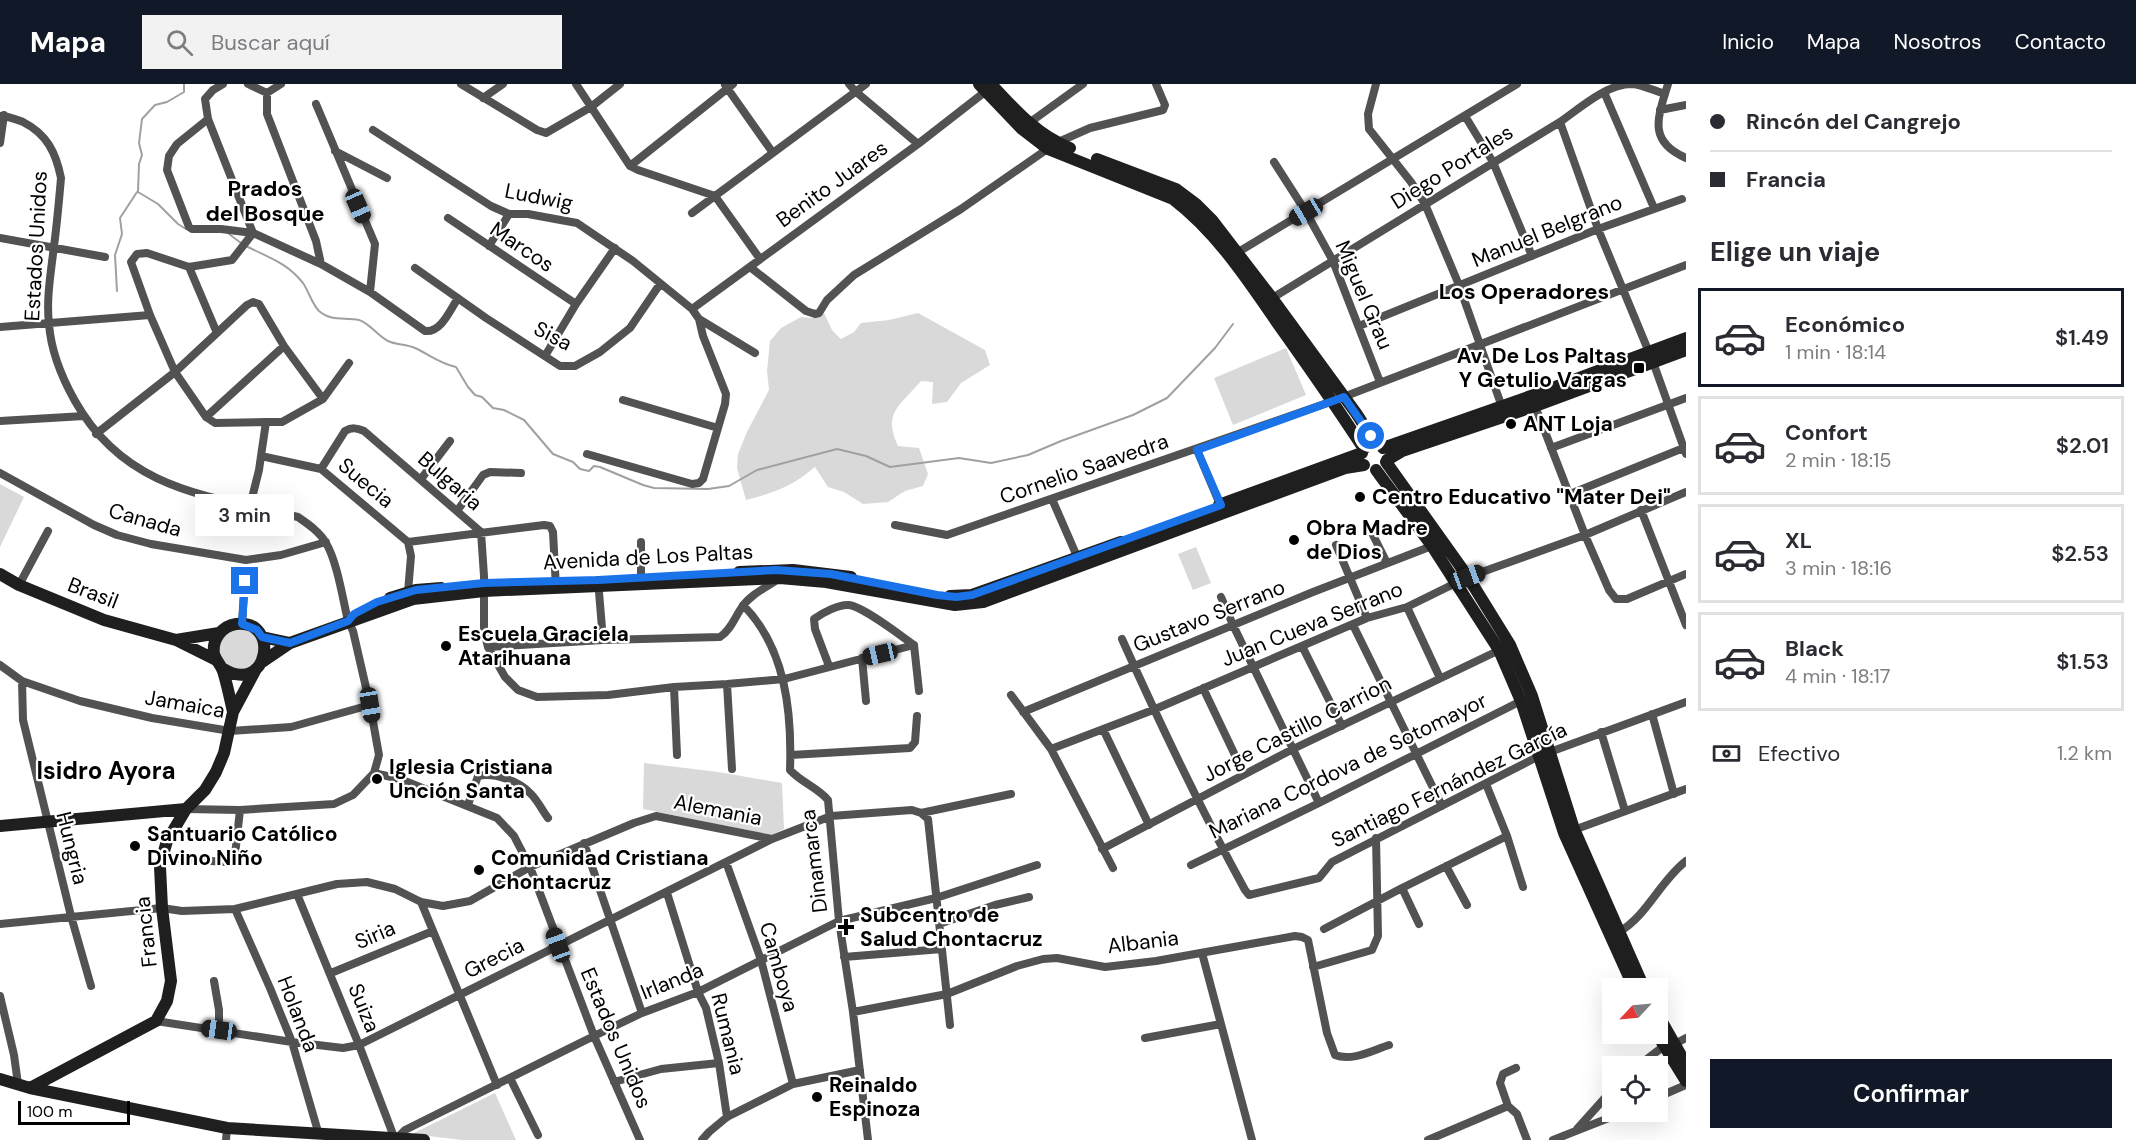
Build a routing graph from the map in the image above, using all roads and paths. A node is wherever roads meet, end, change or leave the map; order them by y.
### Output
1 (223, 84) edge
2 (248, 84) edge
3 (281, 84) edge
4 (461, 84) edge
5 (503, 84) edge
6 (576, 84) edge
7 (620, 84) edge
8 (866, 84) edge
9 (1083, 84) edge
10 (1156, 84) edge
11 (1376, 84) edge
12 (1517, 84) edge
13 (1668, 84) edge
14 (728, 85) edge
15 (989, 86) edge
16 (852, 88) edge
17 (1604, 92) junction
18 (267, 93) junction
19 (1665, 94) junction
20 (483, 98) junction
21 (316, 104) dead end
22 (1686, 105) edge
23 (591, 107) junction
24 (1660, 110) junction
25 (2, 115) edge
26 (1465, 116) junction
27 (208, 118) junction
28 (1560, 122) junction
29 (1029, 123) junction
30 (373, 130) dead end
31 (0, 143) edge
32 (918, 144) junction
33 (1052, 146) junction
34 (335, 151) junction
35 (773, 153) junction
36 (1686, 158) edge
37 (1392, 160) junction
38 (1274, 162) dead end
39 (1493, 162) junction
40 (630, 166) junction
41 (387, 178) dead end
42 (716, 196) junction
43 (1682, 199) dead end
44 (1425, 204) junction
45 (1654, 208) junction
46 (1306, 212) junction
47 (692, 213) dead end
48 (509, 214) junction
49 (448, 218) dead end
50 (1598, 229) junction
51 (254, 233) junction
52 (0, 238) edge
53 (489, 246) junction
54 (54, 247) junction
55 (615, 248) junction
56 (1233, 255) junction
57 (1532, 256) junction
58 (105, 257) dead end
59 (760, 259) junction
60 (1333, 261) junction
61 (321, 264) junction
62 (1686, 265) edge
63 (189, 267) junction
64 (750, 267) junction
65 (415, 268) dead end
66 (660, 284) junction
67 (1459, 285) junction
68 (1622, 291) junction
69 (370, 292) junction
70 (458, 298) junction
71 (1268, 301) junction
72 (576, 304) junction
73 (692, 309) junction
74 (150, 315) junction
75 (699, 319) junction
76 (48, 324) junction
77 (1359, 326) junction
78 (0, 327) edge
79 (217, 333) junction
80 (1686, 338) edge
81 (1480, 345) junction
82 (284, 346) junction
83 (1686, 350) edge
84 (755, 353) dead end
85 (545, 356) junction
86 (1651, 357) junction
87 (349, 363) dead end
88 (175, 372) junction
89 (1380, 382) junction
90 (323, 399) junction
91 (1339, 399) junction
92 (1686, 399) edge
93 (623, 400) dead end
94 (1668, 405) junction
95 (1535, 406) junction
96 (1504, 411) junction
97 (84, 416) junction
98 (206, 417) junction
99 (0, 420) edge
100 (266, 422) junction
101 (718, 428) junction
102 (96, 434) junction
103 (450, 441) dead end
104 (1551, 448) junction
105 (1685, 449) edge
106 (1197, 450) junction
107 (587, 454) dead end
108 (261, 456) junction
109 (1375, 456) junction
110 (321, 469) junction
111 (0, 473) edge
112 (521, 473) dead end
113 (421, 480) junction
114 (1686, 492) edge
115 (1570, 494) junction
116 (1052, 499) junction
117 (250, 506) junction
118 (1222, 509) junction
119 (1641, 510) junction
120 (457, 511) junction
121 (895, 525) dead end
122 (48, 531) dead end
123 (1371, 531) dead end
124 (481, 532) junction
125 (1585, 535) junction
126 (326, 542) junction
127 (408, 542) junction
128 (641, 542) dead end
129 (1437, 544) junction
130 (1335, 545) dead end
131 (246, 560) junction
132 (1079, 562) junction
133 (1387, 563) junction
134 (0, 574) edge
135 (781, 574) junction
136 (1686, 574) edge
137 (1349, 579) junction
138 (1462, 580) junction
139 (641, 581) junction
140 (1670, 581) junction
141 (598, 583) junction
142 (19, 585) junction
143 (556, 585) junction
144 (484, 587) junction
145 (408, 592) junction
146 (1221, 597) dead end
147 (743, 605) junction
148 (1407, 607) junction
149 (1367, 618) junction
150 (348, 621) junction
151 (242, 624) junction
152 (1233, 625) junction
153 (1353, 625) junction
154 (1686, 625) edge
155 (219, 633) junction
156 (262, 637) junction
157 (1122, 639) dead end
158 (176, 640) junction
159 (603, 640) junction
160 (290, 643) junction
161 (914, 645) junction
162 (1302, 646) junction
163 (488, 647) junction
164 (1504, 647) junction
165 (862, 658) junction
166 (219, 664) junction
167 (0, 665) edge
168 (259, 666) junction
169 (829, 666) junction
170 (1134, 666) junction
171 (1252, 666) junction
172 (1440, 678) junction
173 (784, 679) junction
174 (22, 681) junction
175 (727, 684) junction
176 (674, 687) junction
177 (1203, 688) junction
178 (918, 691) dead end
179 (1011, 695) dead end
180 (1521, 700) junction
181 (866, 701) dead end
182 (1392, 702) junction
183 (1686, 702) edge
184 (370, 705) junction
185 (1153, 710) junction
186 (233, 712) junction
187 (1023, 712) junction
188 (1652, 714) junction
189 (917, 716) dead end
190 (1342, 726) junction
191 (1103, 729) junction
192 (230, 731) junction
193 (1601, 732) junction
194 (1051, 749) junction
195 (1293, 749) junction
196 (1417, 754) junction
197 (1544, 754) junction
198 (677, 755) dead end
199 (790, 755) junction
200 (732, 769) dead end
201 (374, 773) junction
202 (1244, 774) junction
203 (1486, 784) junction
204 (1686, 789) edge
205 (1011, 794) dead end
206 (1674, 794) junction
207 (1197, 800) junction
208 (1319, 803) junction
209 (468, 805) junction
210 (1442, 806) junction
211 (186, 809) junction
212 (240, 810) junction
213 (1625, 811) junction
214 (921, 813) junction
215 (831, 816) junction
216 (548, 818) dead end
217 (47, 821) junction
218 (1149, 825) junction
219 (0, 826) edge
220 (1569, 831) junction
221 (1507, 836) junction
222 (1376, 838) junction
223 (772, 839) junction
224 (584, 843) junction
225 (1222, 848) junction
226 (1102, 849) junction
227 (162, 858) junction
228 (1686, 861) edge
229 (726, 862) junction
230 (1037, 865) dead end
231 (1191, 865) dead end
232 (1446, 866) junction
233 (530, 867) junction
234 (1113, 868) dead end
235 (1522, 887) dead end
236 (1402, 888) junction
237 (667, 893) junction
238 (297, 894) junction
239 (936, 897) junction
240 (1029, 897) dead end
241 (421, 902) junction
242 (1377, 902) junction
243 (1467, 905) dead end
244 (162, 908) junction
245 (235, 909) junction
246 (71, 916) junction
247 (612, 921) junction
248 (839, 921) junction
249 (0, 924) edge
250 (939, 924) junction
251 (1419, 924) dead end
252 (1324, 929) dead end
253 (433, 931) junction
254 (1619, 932) junction
255 (558, 945) junction
256 (942, 948) junction
257 (1202, 953) junction
258 (844, 957) junction
259 (761, 960) junction
260 (1314, 967) junction
261 (331, 973) junction
262 (1630, 978) edge
263 (1640, 978) edge
264 (214, 981) dead end
265 (91, 986) dead end
266 (698, 992) junction
267 (946, 994) junction
268 (459, 996) junction
269 (0, 1002) edge
270 (853, 1012) junction
271 (642, 1013) junction
272 (156, 1022) junction
273 (1221, 1024) junction
274 (950, 1025) dead end
275 (219, 1030) junction
276 (594, 1036) junction
277 (1145, 1038) dead end
278 (1686, 1038) edge
279 (292, 1042) junction
280 (1665, 1044) edge
281 (1667, 1044) edge
282 (359, 1045) junction
283 (1389, 1045) dead end
284 (1668, 1047) junction
285 (1654, 1056) edge
286 (719, 1063) junction
287 (1686, 1064) edge
288 (1516, 1068) dead end
289 (860, 1070) junction
290 (510, 1078) junction
291 (0, 1079) edge
292 (614, 1082) junction
293 (1686, 1083) edge
294 (793, 1084) junction
295 (497, 1085) junction
296 (24, 1086) junction
297 (1668, 1092) edge
298 (1602, 1101) edge
299 (1508, 1106) junction
300 (727, 1117) junction
301 (1602, 1121) edge
302 (1574, 1132) junction
303 (227, 1134) edge
304 (319, 1135) junction
305 (538, 1135) dead end
306 (396, 1137) junction
307 (424, 1140) edge
308 (640, 1140) edge
309 (702, 1140) edge
310 (868, 1140) edge
311 (1252, 1140) edge
312 (1428, 1140) edge
313 (1527, 1140) edge
314 (1553, 1140) edge

1 - 27 street
2 - 18 street
3 - 18 street
4 - 20 street
5 - 20 street
6 - 23 street
7 - 23 street
8 - 16 street
9 - 29 street
10 - 33 street
11 - 37 street
12 - 26 street
13 - 19 street
14 - 35 street
14 - 40 street
15 - 29 main road
15 - 32 street, Benito Juares
15 - 33 main road
16 - 32 street
16 - 35 street
17 - 19 street, Diego Portales
17 - 28 street, Diego Portales
17 - 45 street
18 - 61 street
19 - 24 street
20 - 23 street
21 - 34 street
22 - 24 street
23 - 40 street
24 - 36 street
25 - 31 street
25 - 54 street, Estados Unidos
26 - 37 street
26 - 39 street
27 - 51 street
27 - 51 street
28 - 39 street, Diego Portales
28 - 50 street
29 - 33 main road
30 - 48 street, Ludwig
32 - 59 street, Benito Juares
33 - 56 main road
33 - 64 street
34 - 41 street
34 - 69 street
35 - 42 street
37 - 44 street
37 - 46 street
38 - 46 street, Miguel Grau
39 - 44 street, Diego Portales
39 - 57 street
40 - 42 street
42 - 47 street
42 - 59 street
43 - 45 street, Manuel Belgrano
44 - 60 street, Diego Portales
44 - 67 street
45 - 50 street, Manuel Belgrano
46 - 56 street
46 - 60 street, Miguel Grau
48 - 53 street
48 - 55 street, Ludwig
49 - 53 street, Marcos
50 - 57 street, Manuel Belgrano
50 - 68 street
51 - 61 street
51 - 63 street
52 - 54 street
53 - 72 street, Marcos
54 - 58 street
54 - 76 street, Estados Unidos
55 - 66 street, Ludwig
55 - 72 street
56 - 71 main road
57 - 67 street, Manuel Belgrano
59 - 64 street, Benito Juares
60 - 71 street, Diego Portales
60 - 77 street, Miguel Grau
61 - 69 street
62 - 68 street, Cornelio Saavedra
63 - 74 street
63 - 79 street
64 - 73 street, Benito Juares
65 - 70 street, Sisa
66 - 73 street, Ludwig
66 - 85 street, Sisa
67 - 77 street, Manuel Belgrano
67 - 81 street
68 - 81 street, Cornelio Saavedra
68 - 86 street
69 - 70 street
70 - 85 street, Sisa
71 - 91 main road
72 - 85 street
73 - 75 street, Ludwig
74 - 76 street
74 - 88 street
75 - 84 street
75 - 101 street
76 - 78 street
76 - 97 street, Estados Unidos
77 - 89 street, Miguel Grau
79 - 82 street
79 - 88 street
80 - 86 main road, Avenida de Los Paltas
81 - 89 street, Cornelio Saavedra
81 - 96 street
82 - 90 street
82 - 98 street
83 - 86 main road, Avenida de Los Paltas
86 - 94 street
86 - 95 main road, Avenida de Los Paltas
86 - 96 main road, Avenida de Los Paltas
87 - 90 street
88 - 98 street
88 - 102 street
89 - 91 street, Cornelio Saavedra
90 - 100 street
91 - 106 street, Cornelio Saavedra
91 - 109 main road
92 - 94 street
93 - 101 street
94 - 104 street
94 - 105 street
95 - 96 main road, Avenida de Los Paltas
95 - 104 street
96 - 109 main road, Avenida de Los Paltas
97 - 99 street
97 - 102 street, Estados Unidos
98 - 100 street
100 - 108 street
101 - 107 street
102 - 117 street, Estados Unidos
103 - 113 street
104 - 115 street
105 - 115 street
106 - 116 street, Cornelio Saavedra
106 - 118 street
108 - 110 street, Suecia
108 - 117 street
109 - 118 main road, Avenida de Los Paltas
109 - 129 main road
110 - 113 street, Bulgaria
110 - 127 street, Suecia
111 - 131 street, Canada
112 - 120 street
113 - 120 street, Bulgaria
114 - 119 street, Juan Cueva Serrano
115 - 125 street
116 - 121 street, Cornelio Saavedra
116 - 132 street
117 - 126 street, Estados Unidos
118 - 132 main road, Avenida de Los Paltas
119 - 125 street, Juan Cueva Serrano
119 - 140 street
120 - 124 street, Bulgaria
122 - 142 street
123 - 133 street
124 - 127 street
124 - 143 street
124 - 144 street, Bulgaria
125 - 138 street, Juan Cueva Serrano
125 - 140 street
126 - 131 street, Canada
126 - 150 street, Estados Unidos
127 - 145 street
128 - 139 street
129 - 133 street, Gustavo Serrano
129 - 138 main road
130 - 137 street
131 - 151 street
132 - 135 main road, Avenida de Los Paltas
133 - 137 street, Gustavo Serrano
134 - 142 main road, Brasil
135 - 139 main road, Avenida de Los Paltas
135 - 147 street
136 - 140 street
137 - 149 street
137 - 152 street, Gustavo Serrano
138 - 148 street, Juan Cueva Serrano
138 - 164 main road
139 - 141 main road, Avenida de Los Paltas
140 - 154 street
141 - 143 main road, Avenida de Los Paltas
141 - 159 street
142 - 158 main road, Brasil
143 - 144 main road, Avenida de Los Paltas
144 - 145 main road, Avenida de Los Paltas
144 - 150 main road, Avenida de Los Paltas
144 - 163 street, Bulgaria
145 - 150 main road, Avenida de Los Paltas
146 - 152 street
147 - 159 street
147 - 173 street, Dinamarca
148 - 149 street, Juan Cueva Serrano
148 - 172 street
149 - 153 street, Juan Cueva Serrano
150 - 160 main road, Avenida de Los Paltas
150 - 184 street, Estados Unidos
151 - 155 main road
151 - 156 main road
152 - 170 street, Gustavo Serrano
152 - 171 street
153 - 162 street, Juan Cueva Serrano
153 - 182 street
155 - 158 main road, Brasil
155 - 166 main road
156 - 160 main road
156 - 168 main road
157 - 170 street
158 - 166 main road, Brasil
159 - 163 street
160 - 168 main road, Avenida de Los Paltas
161 - 165 street, Bulgaria
161 - 169 street
161 - 178 street
162 - 171 street, Juan Cueva Serrano
162 - 190 street
163 - 176 street, Bulgaria
164 - 172 street, Jorge Castillo Carrion
164 - 180 main road
164 - 197 main road
165 - 169 street, Bulgaria
165 - 181 street
166 - 168 main road
166 - 186 main road, Francia
167 - 174 street, Jamaica
168 - 186 main road, Francia
169 - 173 street, Bulgaria
170 - 185 street
170 - 187 street, Gustavo Serrano
171 - 177 street, Juan Cueva Serrano
171 - 195 street
172 - 182 street, Jorge Castillo Carrion
173 - 175 street, Bulgaria
173 - 199 street, Dinamarca
174 - 192 street, Jamaica
174 - 217 street, Hungria
175 - 176 street, Bulgaria
175 - 200 street
176 - 198 street
177 - 185 street, Juan Cueva Serrano
177 - 202 street
179 - 187 street
180 - 196 street, Mariana Cordova de Sotomayor
180 - 197 main road
182 - 190 street, Jorge Castillo Carrion
182 - 196 street
183 - 188 street, Santiago Fernández García
184 - 192 street, Jamaica
184 - 201 street, Estados Unidos
185 - 191 street, Juan Cueva Serrano
185 - 207 street
186 - 192 main road, Francia
187 - 194 street
188 - 193 street, Santiago Fernández García
188 - 206 street
189 - 199 street
190 - 195 street, Jorge Castillo Carrion
191 - 194 street, Juan Cueva Serrano
191 - 218 street
192 - 211 main road, Francia
193 - 197 street, Santiago Fernández García
193 - 213 street
194 - 226 street
195 - 202 street, Jorge Castillo Carrion
195 - 208 street
196 - 208 street, Mariana Cordova de Sotomayor
196 - 210 street
197 - 203 street, Santiago Fernández García
197 - 220 main road
199 - 215 street, Dinamarca
201 - 209 street, Estados Unidos
201 - 212 street
202 - 207 street, Jorge Castillo Carrion
203 - 210 street, Santiago Fernández García
203 - 221 street
204 - 206 street
205 - 214 street, Grecia
206 - 213 street
207 - 218 street, Jorge Castillo Carrion
207 - 225 street
208 - 225 street, Mariana Cordova de Sotomayor
209 - 216 street
209 - 233 street, Estados Unidos
210 - 222 street, Santiago Fernández García
211 - 212 street
211 - 217 main road
211 - 227 main road, Francia
212 - 227 street
213 - 220 street
214 - 215 street, Grecia
214 - 239 street
215 - 223 street, Grecia
215 - 248 street, Dinamarca
217 - 219 main road
217 - 246 street, Hungria
218 - 226 street, Jorge Castillo Carrion
220 - 254 main road
220 - 262 main road
221 - 232 street
221 - 235 street
222 - 225 street, Santiago Fernández García
222 - 242 street
223 - 224 street, Alemania
223 - 229 street, Grecia
224 - 233 street, Alemania
224 - 247 street
225 - 231 street, Mariana Cordova de Sotomayor
226 - 234 street
227 - 244 main road, Francia
228 - 254 street
229 - 237 street, Grecia
229 - 259 street, Camboya
230 - 239 street, Irlanda
232 - 236 street
232 - 243 street
233 - 241 street, Alemania
233 - 255 street, Estados Unidos
236 - 242 street
236 - 251 street
237 - 247 street, Grecia
237 - 266 street, Rumania
238 - 241 street, Alemania
238 - 245 street, Alemania
238 - 261 street, Suiza
239 - 248 street, Irlanda
239 - 250 street
240 - 250 street
241 - 253 street
242 - 252 street
242 - 260 street
244 - 245 street, Alemania
244 - 246 street, Alemania
244 - 272 main road, Francia
245 - 279 street, Holanda
246 - 249 street, Alemania
246 - 265 street, Hungria
247 - 255 street, Grecia
247 - 271 street
248 - 258 street, Dinamarca
248 - 259 street, Irlanda
250 - 256 street
253 - 261 street, Siria
253 - 268 street
254 - 263 main road
255 - 268 street, Grecia
255 - 276 street, Estados Unidos
256 - 258 street
256 - 267 street
257 - 260 street, Albania
257 - 267 street, Albania
257 - 273 street
258 - 270 street, Dinamarca
259 - 266 street, Irlanda
259 - 294 street, Camboya
260 - 283 street, Albania
261 - 282 street, Suiza
264 - 275 street
266 - 271 street, Irlanda
266 - 286 street, Rumania
267 - 270 street, Albania
267 - 274 street
268 - 282 street, Grecia
268 - 295 street
269 - 296 street
270 - 289 street, Dinamarca
271 - 276 street, Irlanda
272 - 275 street, Grecia
272 - 296 main road
273 - 277 street
273 - 311 street
275 - 279 street, Grecia
276 - 290 street, Irlanda
276 - 292 street, Estados Unidos
278 - 284 street
279 - 282 street, Grecia
279 - 304 street, Holanda
280 - 284 main road
281 - 284 main road
282 - 306 street, Suiza
284 - 285 street
284 - 287 main road
284 - 293 main road
286 - 292 street
286 - 300 street, Rumania
288 - 299 street
289 - 294 street
289 - 310 street, Dinamarca
290 - 295 street, Irlanda
290 - 305 street
291 - 296 main road
292 - 308 street, Estados Unidos
293 - 297 street
294 - 300 street
295 - 306 street, Irlanda
296 - 303 main road
298 - 302 street
299 - 312 street
299 - 313 street
300 - 309 street
301 - 302 street
302 - 314 street
303 - 304 main road
304 - 306 main road
306 - 307 main road

